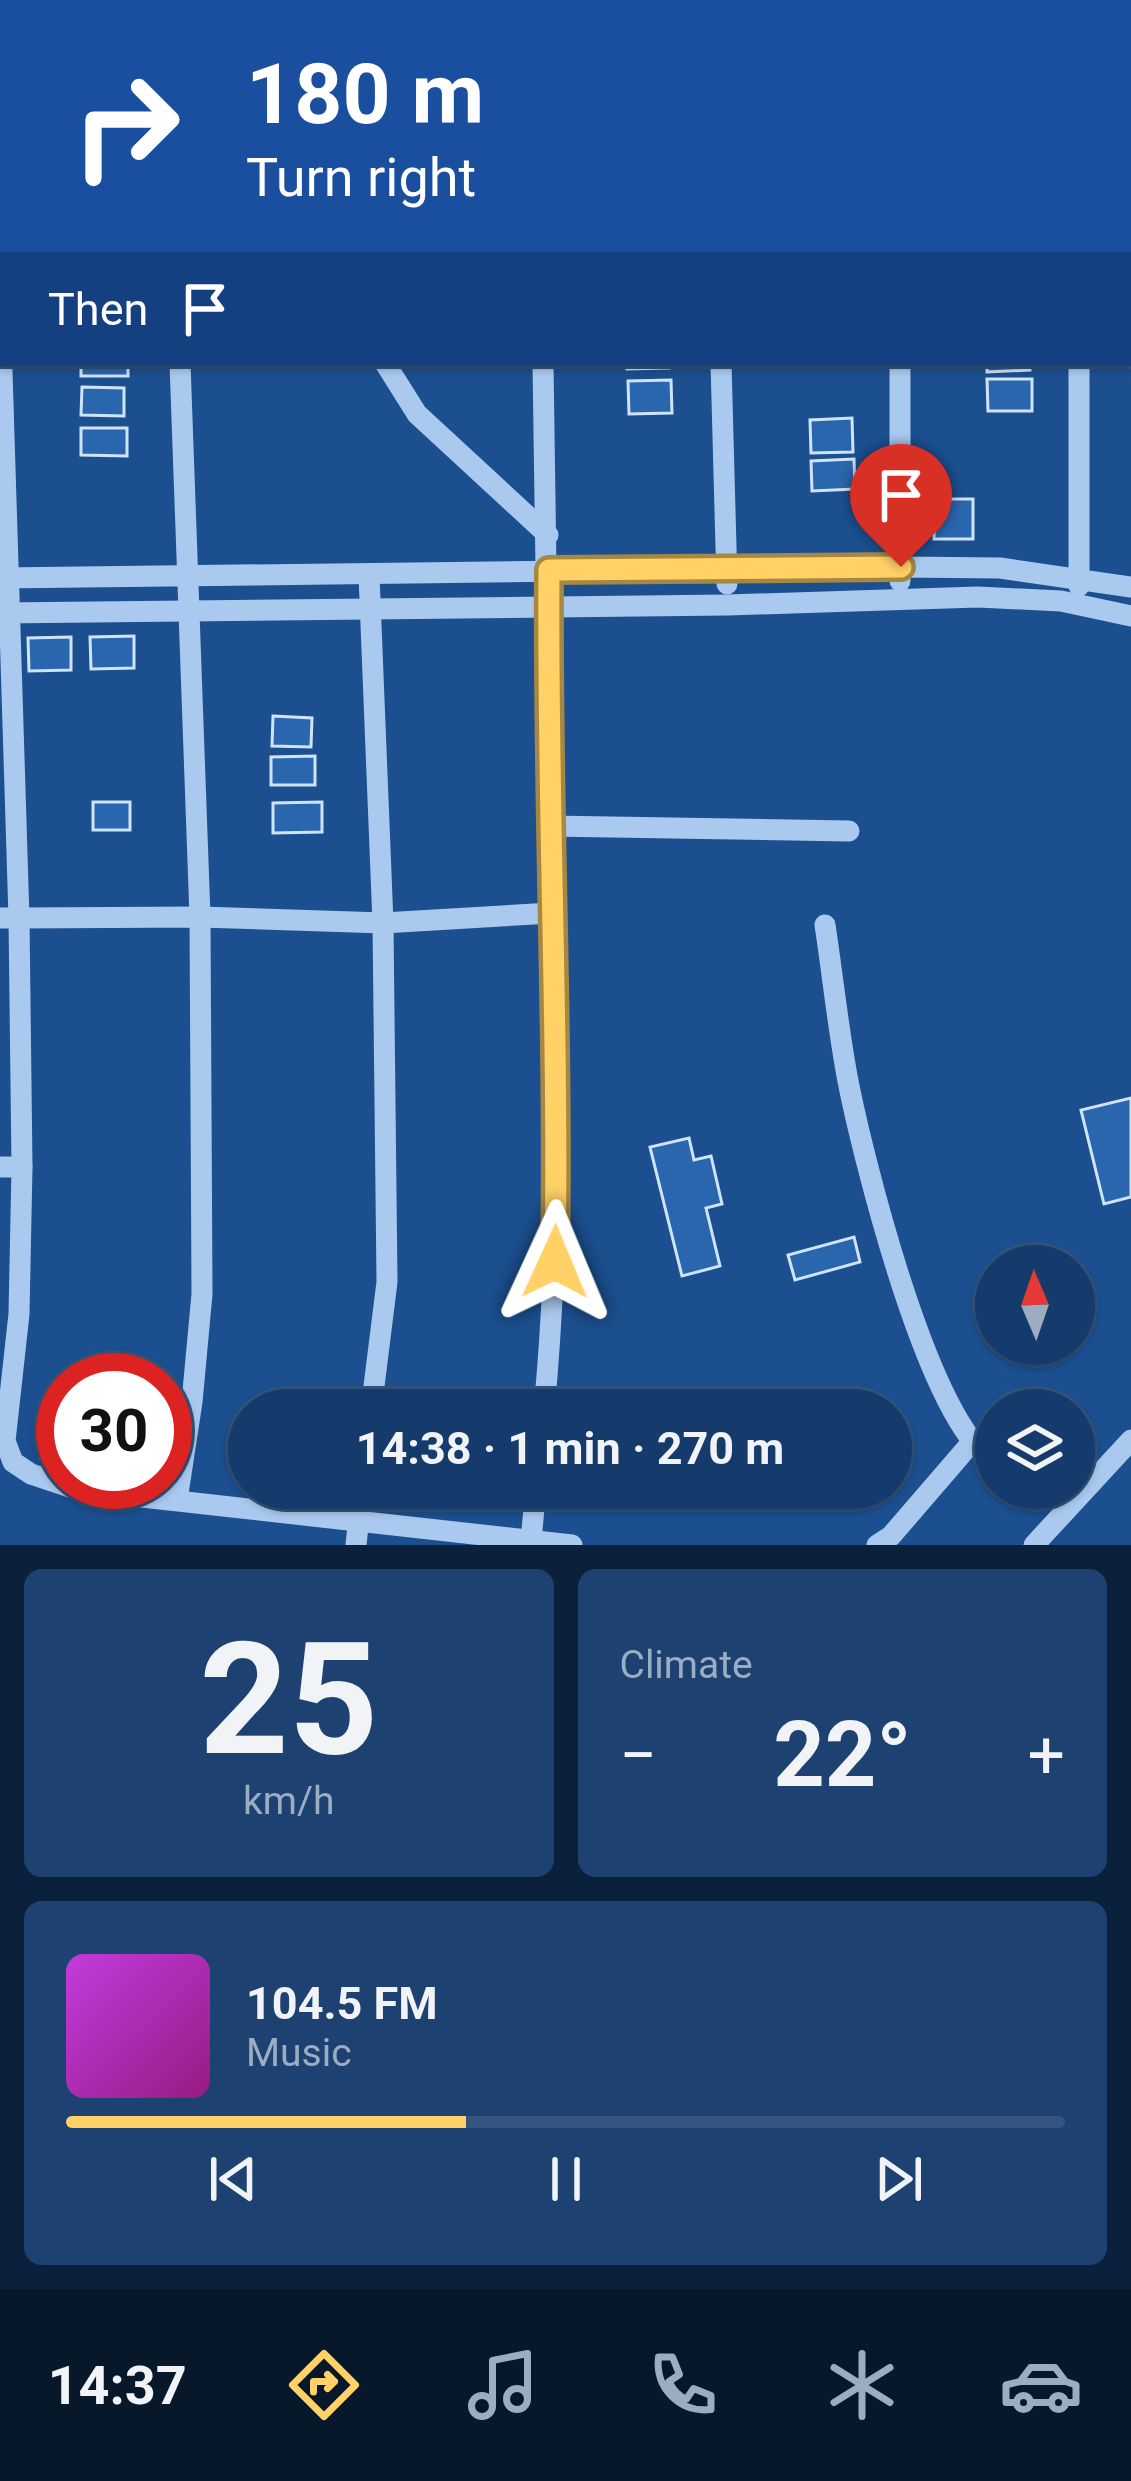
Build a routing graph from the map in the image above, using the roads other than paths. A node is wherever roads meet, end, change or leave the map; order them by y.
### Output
1 (1, 366) edge
2 (180, 366) edge
3 (387, 366) edge
4 (543, 366) edge
5 (721, 366) edge
6 (900, 366) edge
7 (1078, 366) edge
8 (548, 535) junction
9 (901, 567) junction
10 (549, 570) junction
11 (727, 570) junction
12 (369, 575) junction
13 (188, 577) junction
14 (1080, 577) junction
15 (4, 578) edge
16 (1131, 586) edge
17 (900, 600) junction
18 (548, 604) junction
19 (1077, 604) junction
20 (728, 605) junction
21 (368, 610) junction
22 (187, 612) junction
23 (4, 613) edge
24 (1131, 616) edge
25 (550, 826) junction
26 (849, 831) dead end
27 (551, 913) junction
28 (200, 917) junction
29 (10, 918) edge
30 (382, 923) junction
31 (825, 925) dead end
32 (11, 1167) edge
33 (374, 1389) edge
34 (545, 1389) edge
35 (192, 1402) edge
36 (1131, 1440) edge
37 (972, 1442) junction
38 (975, 1444) edge
39 (1095, 1472) edge
40 (1101, 1472) junction
41 (36, 1476) edge
42 (192, 1502) edge
43 (359, 1509) edge
44 (534, 1509) edge
45 (358, 1520) junction
46 (531, 1540) junction
47 (356, 1545) edge
48 (572, 1545) edge
49 (877, 1545) edge
50 (1034, 1545) edge

1 - 15 street
2 - 13 street
3 - 8 street
4 - 8 street
5 - 11 street
6 - 9 street
7 - 14 street
8 - 10 street
9 - 11 street
9 - 14 street
9 - 17 street
10 - 11 street
10 - 12 street
10 - 18 street
11 - 20 street
12 - 13 street
12 - 21 street
13 - 15 street
13 - 22 street
14 - 16 street
14 - 19 street
15 - 23 street
17 - 19 street
17 - 20 street
18 - 20 street
18 - 21 street
18 - 25 street
19 - 24 street
21 - 22 street
21 - 30 street
22 - 23 street
22 - 28 street
23 - 29 street
25 - 26 street
25 - 27 street
27 - 30 street
27 - 34 street
28 - 29 street
28 - 30 street
28 - 35 street
29 - 32 street
30 - 33 street
31 - 37 street
32 - 41 street
36 - 40 street
37 - 38 street
37 - 49 street
39 - 40 street
40 - 50 street
42 - 45 street
43 - 45 street
44 - 46 street
45 - 46 street
45 - 47 street
46 - 48 street

